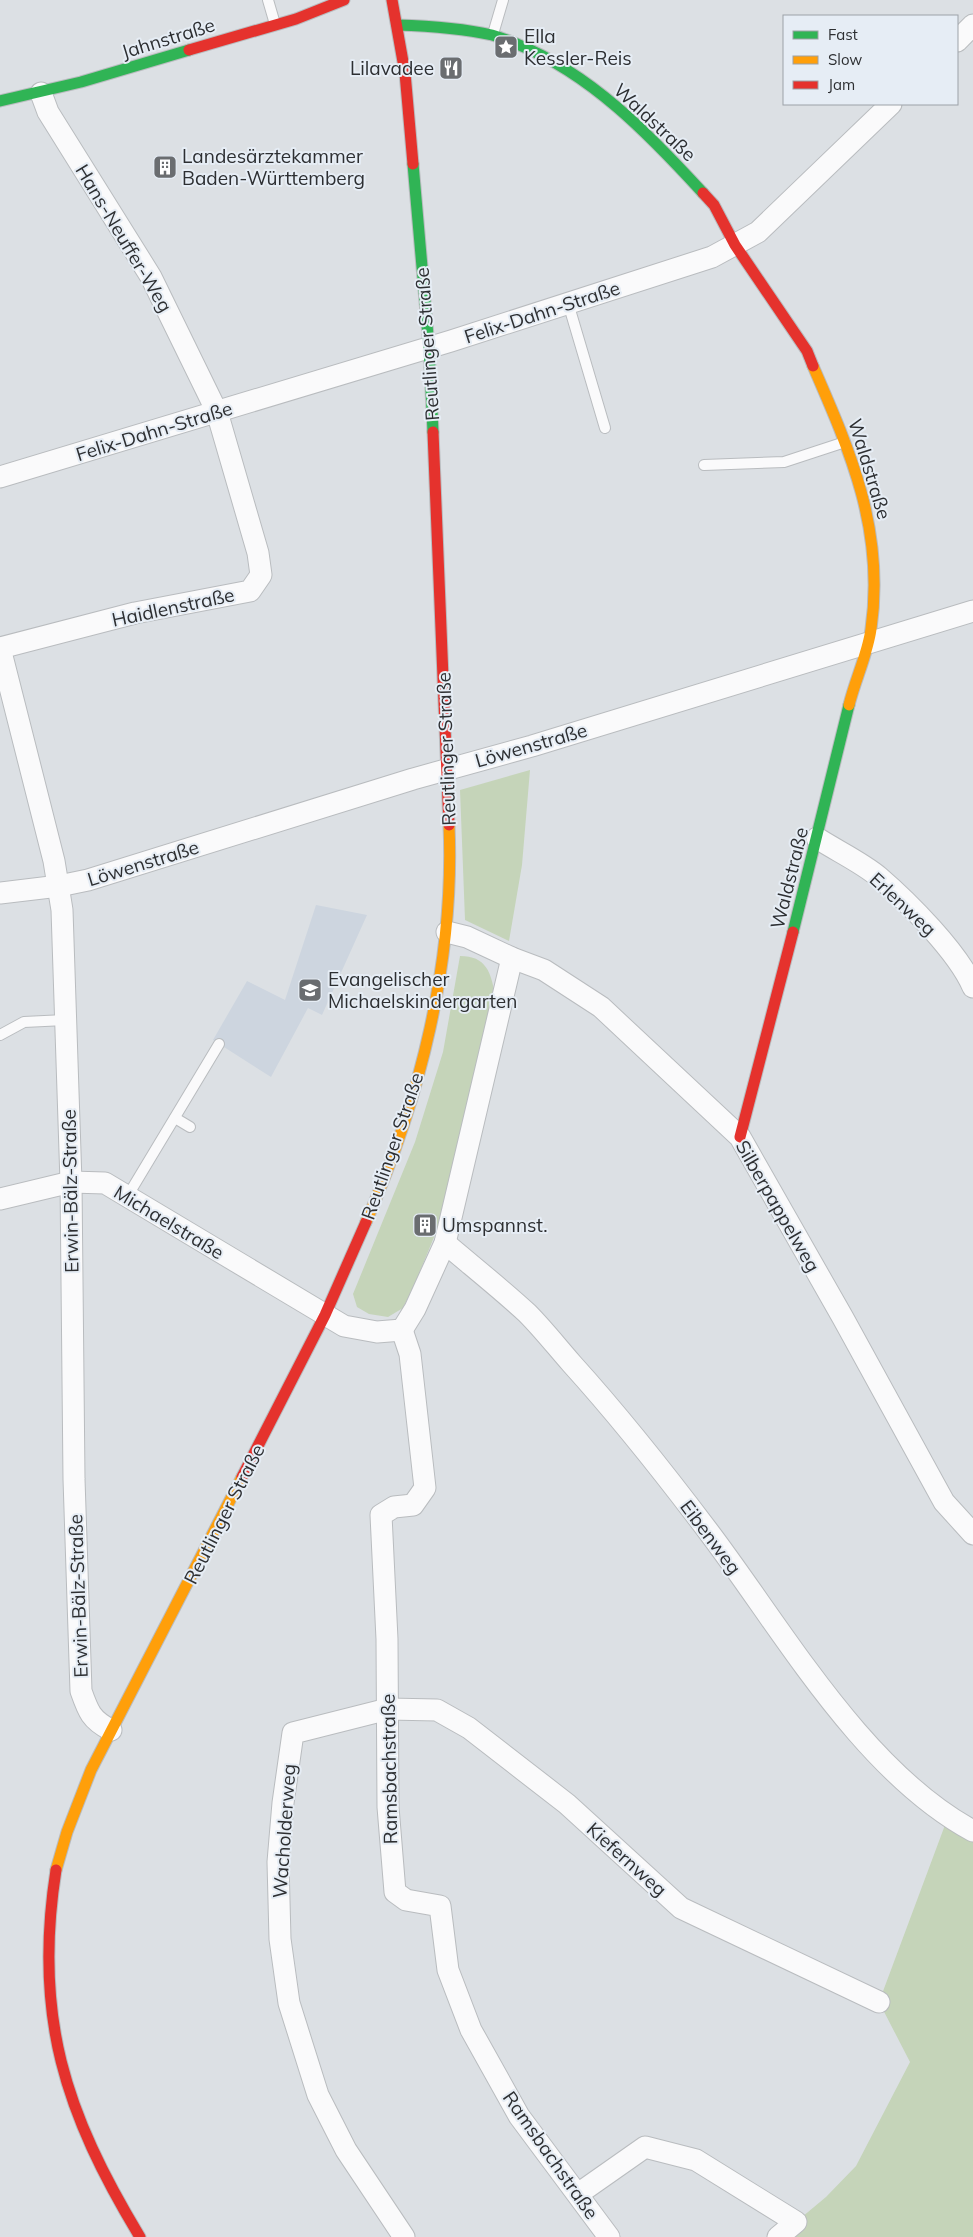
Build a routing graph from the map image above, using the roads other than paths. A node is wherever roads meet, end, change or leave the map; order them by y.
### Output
1 (268, 0) edge
2 (344, 0) edge
3 (392, 0) edge
4 (503, 0) edge
5 (275, 24) junction
6 (398, 24) junction
7 (973, 25) edge
8 (493, 35) junction
9 (958, 40) edge
10 (41, 93) junction
11 (0, 101) edge
12 (890, 105) edge
13 (735, 245) junction
14 (568, 304) junction
15 (429, 348) junction
16 (217, 412) junction
17 (605, 428) dead end
18 (846, 442) junction
19 (704, 465) dead end
20 (0, 477) edge
21 (973, 611) edge
22 (867, 644) junction
23 (0, 648) edge
24 (447, 770) junction
25 (817, 838) junction
26 (59, 886) junction
27 (0, 893) edge
28 (447, 932) junction
29 (512, 958) junction
30 (973, 987) edge
31 (65, 1020) junction
32 (0, 1035) edge
33 (219, 1044) dead end
34 (175, 1118) junction
35 (190, 1127) dead end
36 (740, 1137) junction
37 (71, 1182) junction
38 (128, 1197) junction
39 (0, 1198) edge
40 (445, 1243) junction
41 (325, 1315) junction
42 (402, 1330) junction
43 (973, 1534) edge
44 (388, 1709) junction
45 (111, 1730) junction
46 (973, 1831) edge
47 (879, 2002) dead end
48 (578, 2194) junction
49 (140, 2237) edge
50 (404, 2237) edge
51 (609, 2237) edge
52 (778, 2237) edge

1 - 5 lane
2 - 5 street, Jahnstraße
3 - 6 street, Reutlinger Straße
4 - 8 lane
5 - 10 street, Jahnstraße
6 - 8 street, Waldstraße
6 - 15 street, Reutlinger Straße
7 - 9 street
8 - 13 street, Waldstraße
10 - 11 street, Jahnstraße
10 - 16 street, Hans-Neuffer-Weg
12 - 13 street, Felix-Dahn-Straße
13 - 14 street, Felix-Dahn-Straße
13 - 18 street, Waldstraße
14 - 15 street, Felix-Dahn-Straße
14 - 17 lane
15 - 16 street, Felix-Dahn-Straße
15 - 24 street, Reutlinger Straße
16 - 20 street, Felix-Dahn-Straße
16 - 23 street, Haidlenstraße
18 - 19 lane
18 - 22 street, Waldstraße
21 - 22 street, Löwenstraße
22 - 24 street, Löwenstraße
22 - 25 street, Waldstraße
23 - 26 street, Erwin-Bälz-Straße
24 - 26 street, Löwenstraße
24 - 28 street, Reutlinger Straße
25 - 30 street, Erlenweg
25 - 36 street, Waldstraße
26 - 27 street, Löwenstraße
26 - 31 street, Erwin-Bälz-Straße
28 - 29 street, Silberpappelweg
28 - 41 street, Reutlinger Straße
29 - 36 street, Silberpappelweg
29 - 40 street
31 - 32 lane
31 - 37 street, Erwin-Bälz-Straße
33 - 34 lane
34 - 35 lane
34 - 38 lane
36 - 43 street, Silberpappelweg
37 - 38 street, Michaelstraße
37 - 39 street, Michaelstraße
37 - 45 street, Erwin-Bälz-Straße
38 - 41 street, Michaelstraße
40 - 42 street
40 - 46 street, Eibenweg
41 - 42 street
41 - 45 street, Reutlinger Straße
42 - 44 street, Ramsbachstraße
44 - 47 street, Kiefernweg
44 - 48 street, Ramsbachstraße
44 - 50 street, Wacholderweg
45 - 49 street, Reutlinger Straße
48 - 51 street, Ramsbachstraße
48 - 52 street

